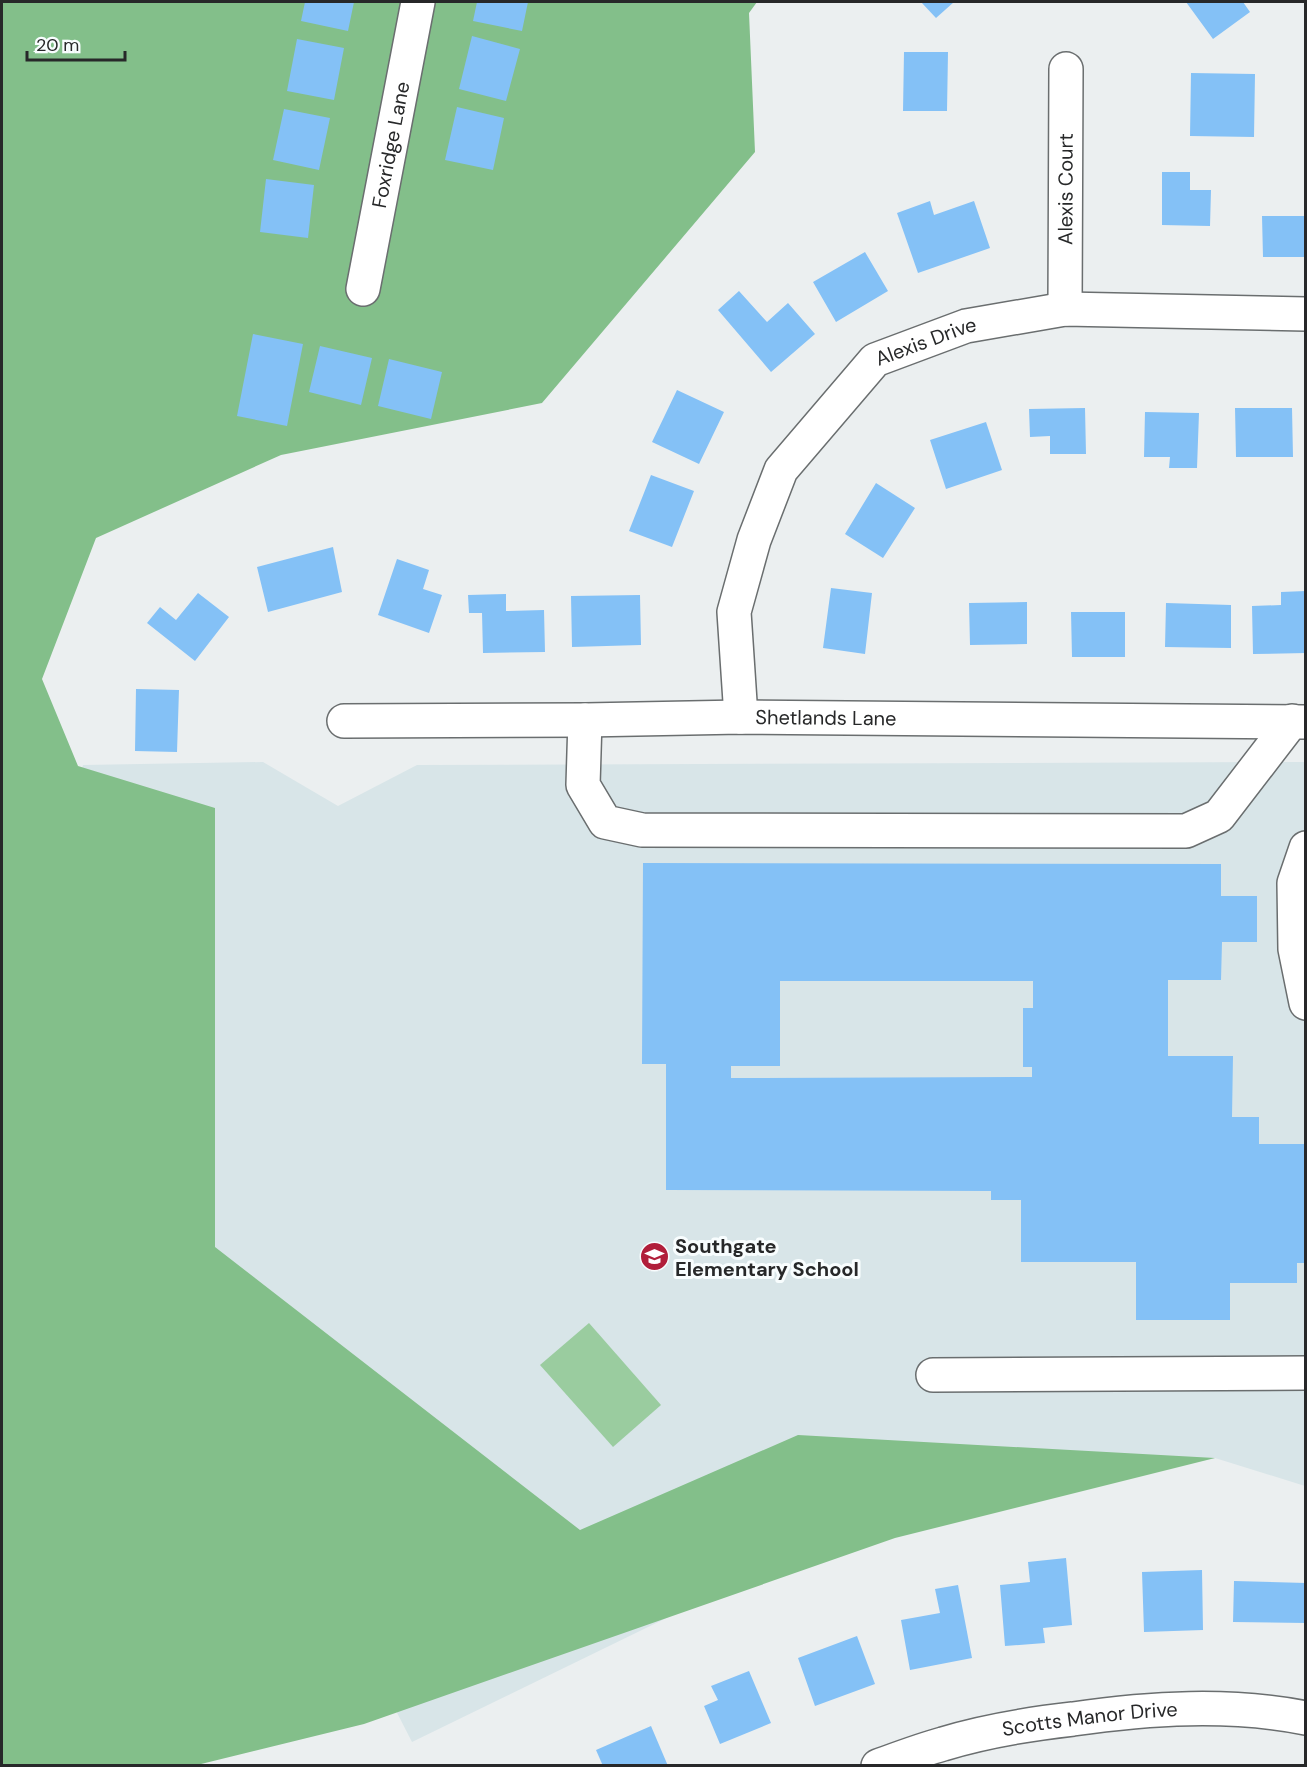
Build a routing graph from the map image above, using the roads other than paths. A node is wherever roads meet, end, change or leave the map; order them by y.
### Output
1 (418, 2) edge
2 (1066, 69) dead end
3 (363, 289) dead end
4 (1065, 309) junction
5 (1305, 314) edge
6 (741, 717) junction
7 (585, 720) junction
8 (344, 722) dead end
9 (1299, 722) edge
10 (1305, 848) edge
11 (1305, 1003) edge
12 (1305, 1374) edge
13 (933, 1375) dead end
14 (1305, 1718) edge
15 (878, 1766) edge

1 - 3 street, Foxridge Lane
2 - 4 street, Alexis Court
4 - 5 street, Alexis Drive
4 - 6 street, Alexis Drive
6 - 7 street, Shetlands Lane
6 - 9 street, Shetlands Lane
7 - 8 street, Shetlands Lane
7 - 9 street
10 - 11 street
12 - 13 street
14 - 15 street, Scotts Manor Drive

